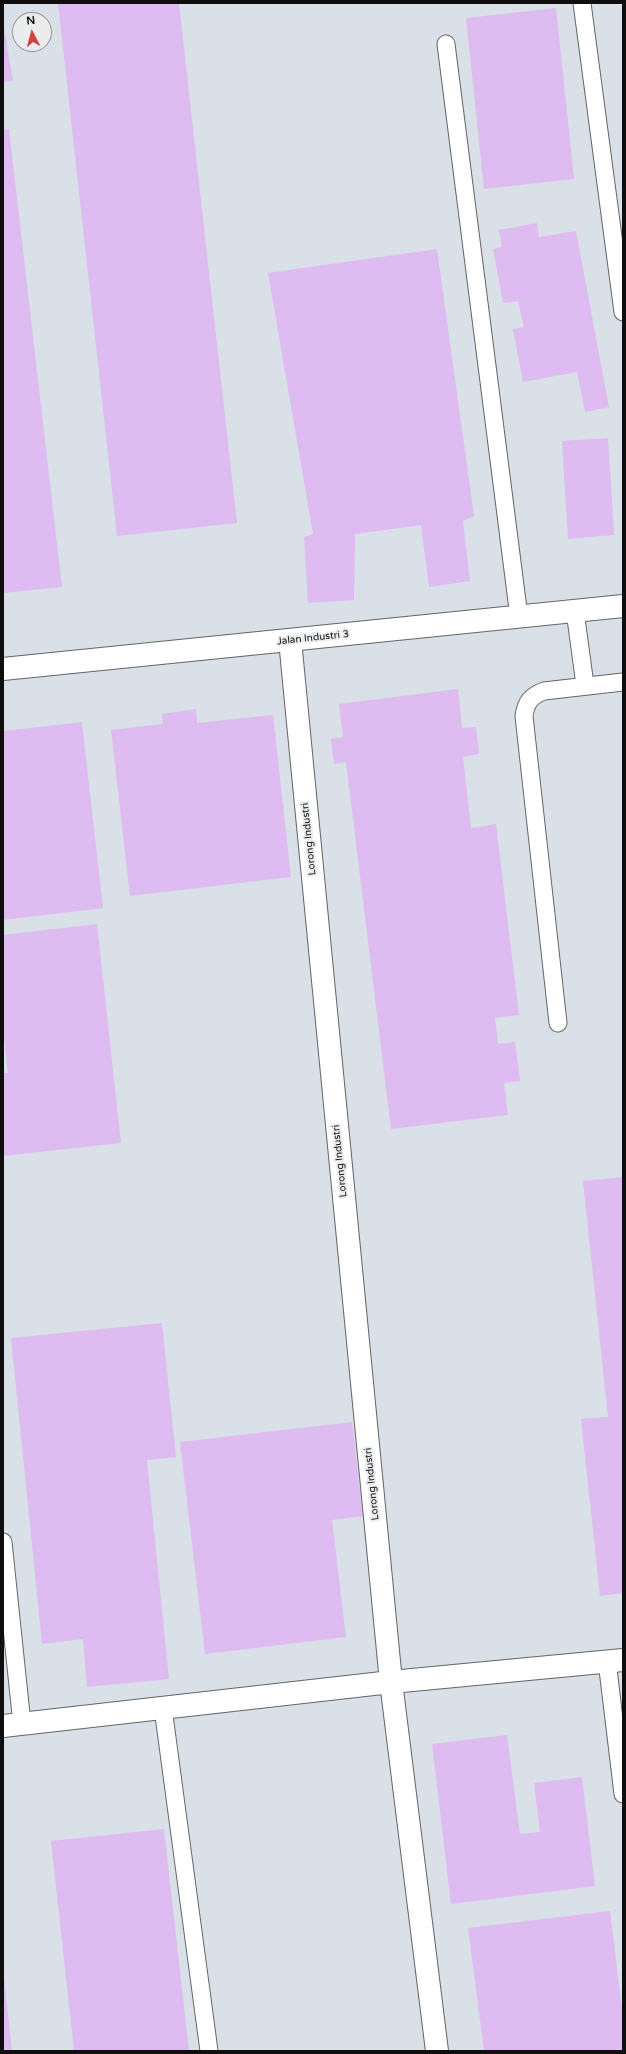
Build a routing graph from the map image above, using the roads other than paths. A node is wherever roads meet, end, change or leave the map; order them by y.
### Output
1 (582, 3) edge
2 (446, 44) dead end
3 (623, 312) edge
4 (623, 606) edge
5 (575, 611) junction
6 (519, 617) junction
7 (290, 640) junction
8 (3, 669) edge
9 (623, 682) edge
10 (585, 685) junction
11 (558, 1023) dead end
12 (3, 1542) edge
13 (615, 1660) edge
14 (391, 1682) junction
15 (163, 1708) junction
16 (13, 1725) edge
17 (623, 1794) edge
18 (209, 2051) edge
19 (437, 2051) edge

1 - 3 lane
2 - 6 lane
4 - 5 street, Jalan Industri 3
5 - 6 street, Jalan Industri 3
5 - 10 lane
6 - 7 street, Jalan Industri 3
7 - 8 street, Jalan Industri 3
7 - 14 street, Lorong Industri
9 - 10 lane
10 - 11 lane
12 - 16 lane
13 - 14 street
13 - 17 lane
14 - 15 street
14 - 19 street, Lorong Industri
15 - 16 street
15 - 18 lane

